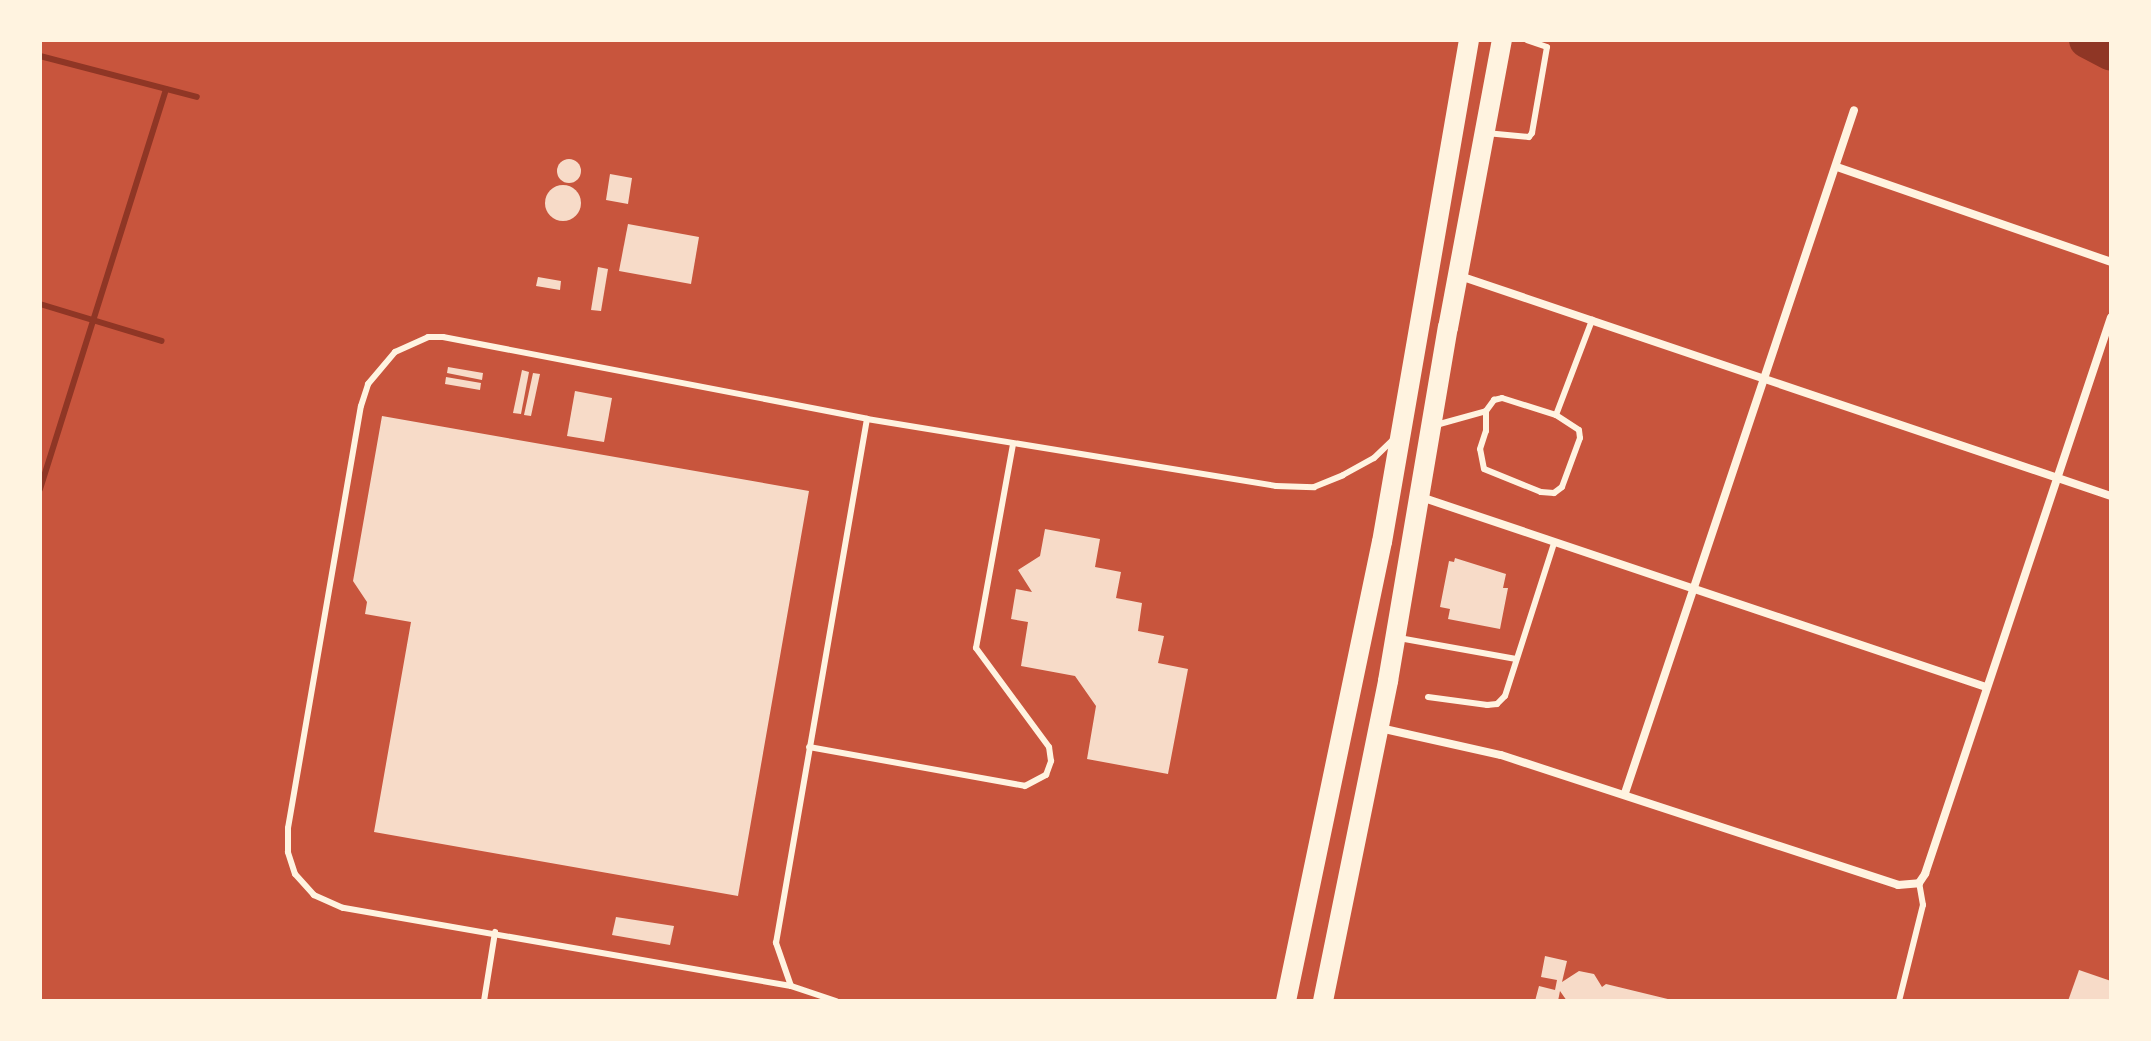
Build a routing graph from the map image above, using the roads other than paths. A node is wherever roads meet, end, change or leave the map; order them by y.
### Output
1 (1469, 40) edge
2 (1502, 40) edge
3 (1527, 40) edge
4 (1854, 110) dead end
5 (1485, 133) junction
6 (1837, 167) junction
7 (2111, 262) edge
8 (1460, 276) junction
9 (2111, 317) edge
10 (1592, 320) junction
11 (1763, 379) junction
12 (1486, 411) junction
13 (1556, 415) junction
14 (867, 419) junction
15 (1432, 426) junction
16 (1400, 434) junction
17 (1013, 444) junction
18 (2057, 478) junction
19 (2111, 496) edge
20 (1421, 497) junction
21 (1554, 543) junction
22 (1692, 590) junction
23 (1395, 638) junction
24 (1516, 659) junction
25 (1986, 687) junction
26 (1428, 697) dead end
27 (1379, 728) junction
28 (809, 747) junction
29 (1625, 793) junction
30 (1919, 883) junction
31 (495, 932) junction
32 (791, 986) junction
33 (484, 1001) edge
34 (836, 1001) edge
35 (1286, 1001) edge
36 (1323, 1001) edge
37 (1899, 1001) edge

1 - 16 highway
2 - 5 highway
3 - 5 lane
4 - 6 street
5 - 8 highway
6 - 7 street
6 - 11 street
8 - 10 street
8 - 15 highway
9 - 18 street
10 - 11 street
10 - 13 lane
11 - 18 street
11 - 22 street
12 - 13 lane
12 - 13 lane
12 - 15 lane
14 - 17 lane
14 - 28 lane
14 - 31 lane
15 - 20 highway
16 - 17 lane
16 - 35 highway
17 - 28 lane
18 - 19 street
18 - 25 street
20 - 21 street
20 - 23 highway
21 - 22 street
21 - 24 lane
22 - 25 street
22 - 29 street
23 - 24 lane
23 - 27 highway
24 - 26 lane
25 - 30 street
27 - 29 street
27 - 36 highway
28 - 32 lane
29 - 30 street
30 - 37 lane
31 - 32 lane
31 - 33 lane
32 - 34 lane

